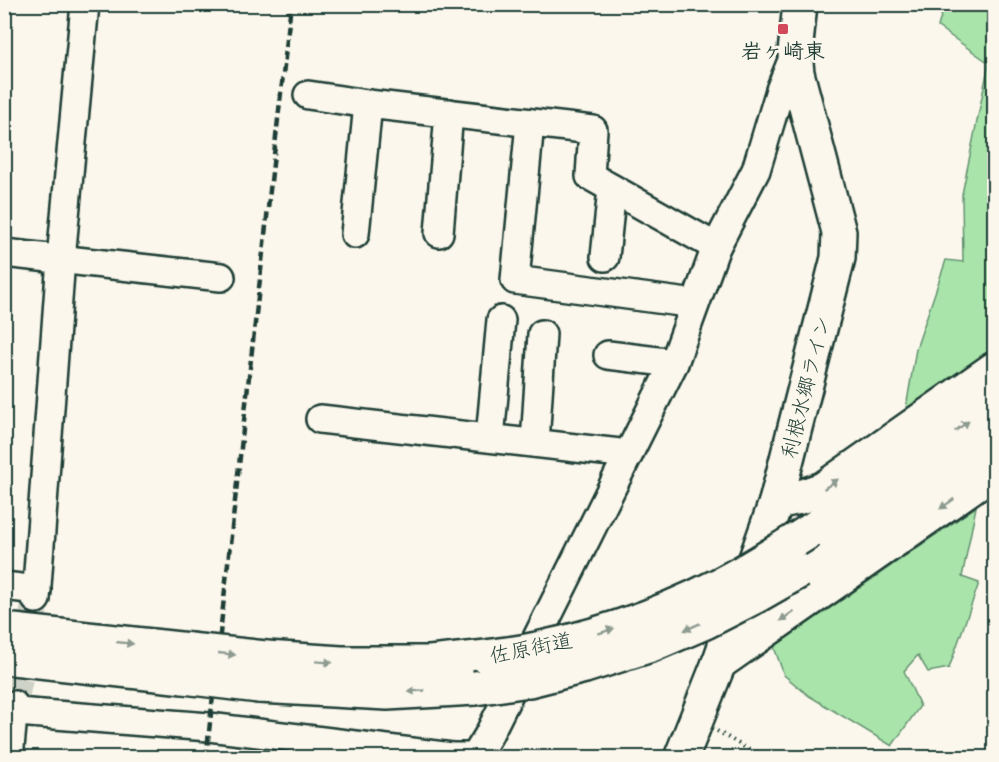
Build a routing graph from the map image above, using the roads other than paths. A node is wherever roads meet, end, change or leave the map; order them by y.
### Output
1 (85, 4) edge
2 (800, 4) edge
3 (795, 53) junction
4 (308, 95) dead end
5 (368, 104) junction
6 (449, 113) junction
7 (530, 123) junction
8 (612, 189) junction
9 (439, 233) dead end
10 (355, 234) dead end
11 (716, 247) junction
12 (4, 253) edge
13 (605, 257) dead end
14 (61, 259) junction
15 (220, 277) dead end
16 (695, 304) junction
17 (501, 320) dead end
18 (542, 334) dead end
19 (608, 355) dead end
20 (674, 363) junction
21 (994, 369) edge
22 (994, 404) edge
23 (320, 419) dead end
24 (994, 437) edge
25 (490, 438) junction
26 (535, 443) junction
27 (629, 454) junction
28 (994, 471) edge
29 (776, 502) junction
30 (4, 586) edge
31 (4, 606) edge
32 (4, 630) edge
33 (81, 652) junction
34 (4, 657) edge
35 (719, 663) junction
36 (263, 672) junction
37 (4, 675) edge
38 (11, 709) edge
39 (475, 757) edge
40 (9, 758) edge
41 (681, 758) edge

1 - 14 street
2 - 3 highway, 利根水郷ライン
3 - 11 street
3 - 29 highway, 利根水郷ライン
4 - 5 street
5 - 6 street
5 - 10 street
6 - 7 street
6 - 9 street
7 - 8 street
7 - 16 street
8 - 11 street
8 - 13 street
11 - 16 street
12 - 14 street
14 - 15 street
14 - 30 street
16 - 20 street
17 - 25 street
18 - 26 street
19 - 20 street
20 - 27 street
29 -> 21 highway
36 -> 22 highway, 佐原街道, bridge
23 - 25 street
24 -> 36 highway, 佐原街道, bridge
25 - 26 street
26 - 27 street
27 - 39 street
28 -> 35 highway
29 - 35 highway, 利根水郷ライン
31 - 33 highway
32 - 33 highway, 佐原街道
33 - 34 highway, 佐原街道
33 - 36 highway, 佐原街道, bridge
33 - 37 highway
35 - 41 highway, 利根水郷ライン
38 - 39 street
38 - 40 street

